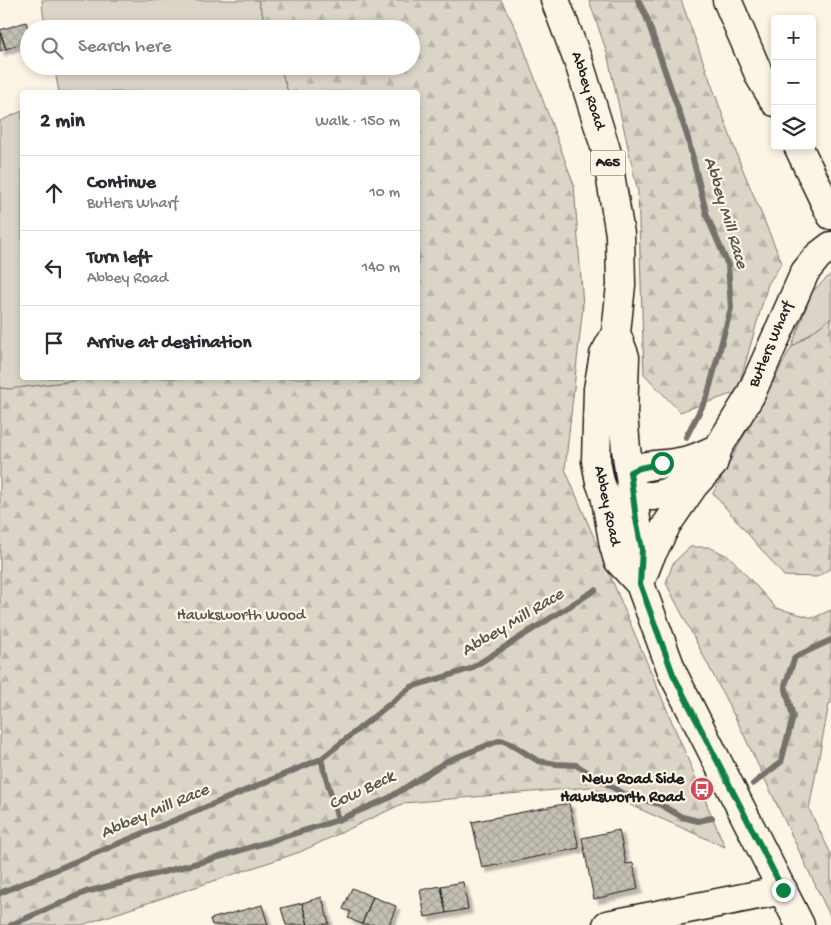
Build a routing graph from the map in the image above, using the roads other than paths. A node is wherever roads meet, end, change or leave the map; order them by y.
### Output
1 (555, 0) edge
2 (727, 0) edge
3 (771, 95) edge
4 (800, 150) edge
5 (831, 215) edge
6 (831, 246) edge
7 (616, 333) junction
8 (623, 414) junction
9 (718, 448) junction
10 (657, 463) junction
11 (616, 484) junction
12 (694, 485) junction
13 (640, 584) junction
14 (783, 890) junction
15 (607, 925) edge
16 (800, 925) edge

1 - 7 main road, Abbey Road / A65
2 - 3 main road
4 - 5 main road
6 - 9 main road, Butlers Wharf
7 - 8 main road, Abbey Road / A65
7 - 11 main road, Abbey Road / A65
8 - 10 main road
8 - 11 main road, Abbey Road / A65
9 - 10 main road
9 - 12 main road, Butlers Wharf
10 - 11 main road
11 - 12 main road
11 - 13 main road, Abbey Road / A65
12 - 13 main road, Butlers Wharf
13 - 14 main road, Abbey Road / A65
14 - 15 main road
14 - 16 main road, A65

